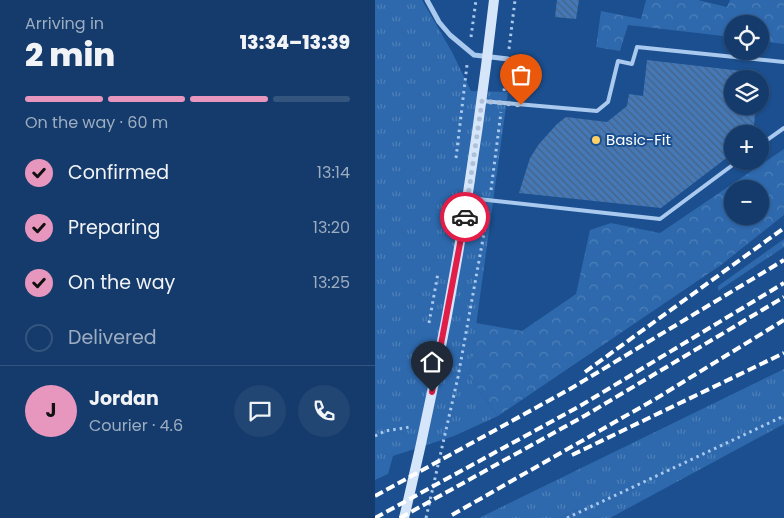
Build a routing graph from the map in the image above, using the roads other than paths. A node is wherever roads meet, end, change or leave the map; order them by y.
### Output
1 (427, 0) edge
2 (494, 0) edge
3 (487, 58) junction
4 (508, 60) road end
5 (784, 62) edge
6 (482, 101) junction
7 (784, 128) edge
8 (769, 139) edge
9 (727, 170) edge
10 (469, 198) junction
11 (404, 518) edge

1 - 3 street
2 - 3 main road
3 - 4 street
3 - 6 main road
5 - 6 lane
6 - 10 main road
7 - 8 lane
9 - 10 lane
10 - 11 main road

